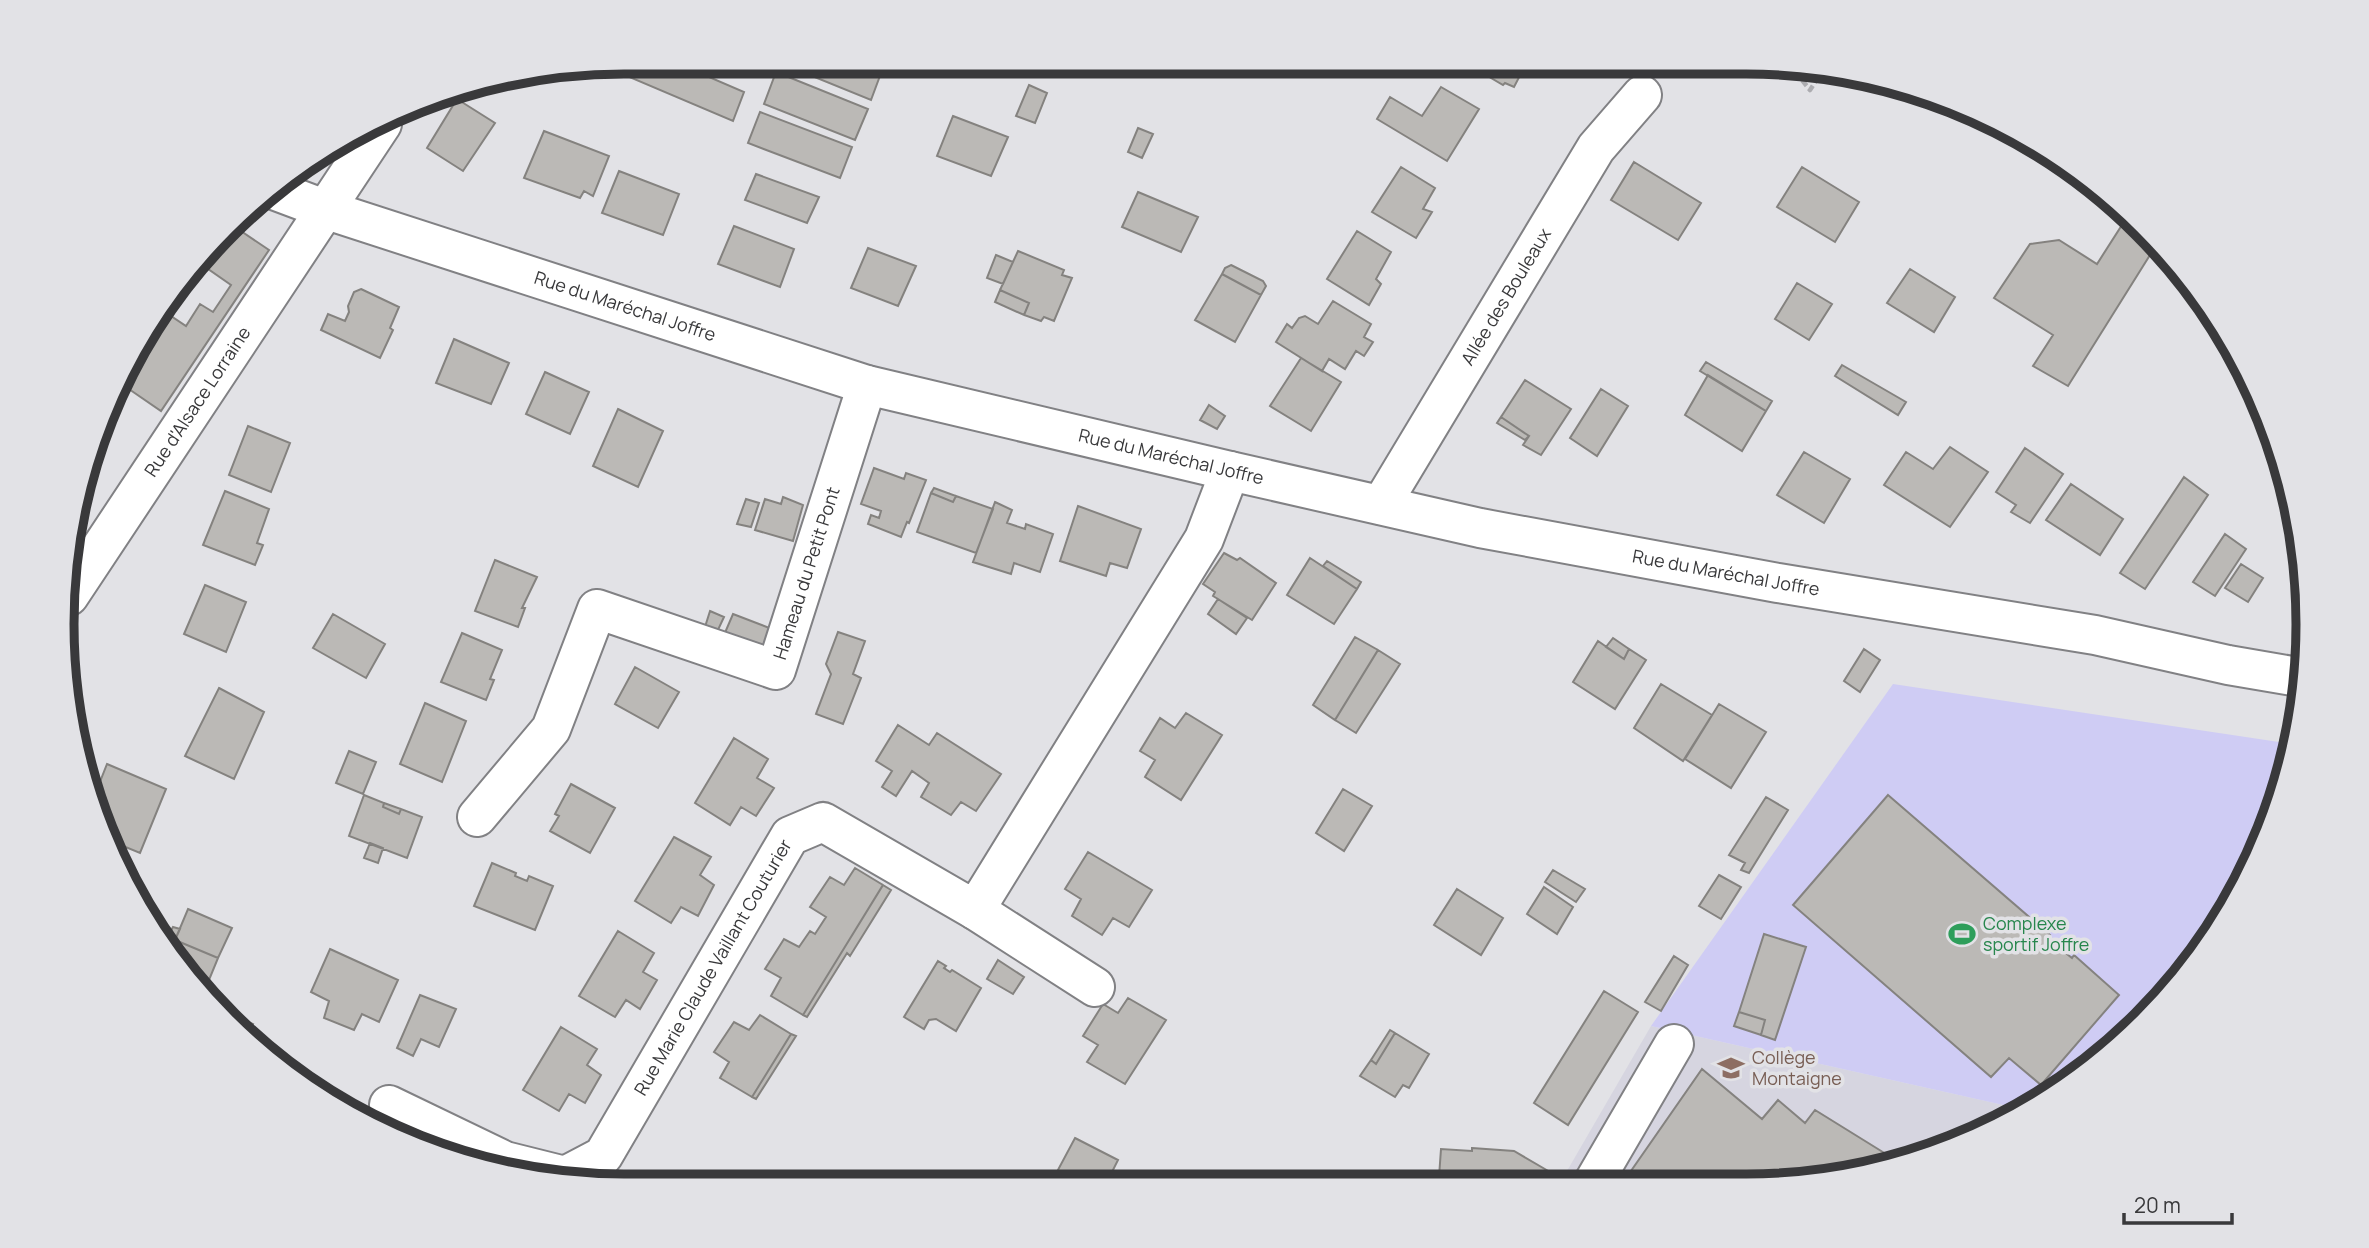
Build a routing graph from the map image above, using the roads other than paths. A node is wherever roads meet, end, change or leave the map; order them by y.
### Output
1 (1642, 95) dead end
2 (377, 132) edge
3 (282, 193) edge
4 (327, 210) junction
5 (867, 384) junction
6 (1230, 471) junction
7 (1381, 505) junction
8 (75, 587) edge
9 (2095, 635) junction
10 (2295, 650) edge
11 (2293, 676) edge
12 (477, 817) dead end
13 (975, 910) junction
14 (1095, 988) dead end
15 (1674, 1044) dead end
16 (389, 1105) dead end
17 (517, 1164) edge
18 (573, 1172) edge
19 (1598, 1174) edge

1 - 7 street, Allée des Bouleaux
2 - 4 street, Rue d'Alsace Lorraine
3 - 4 street, Rue du Maréchal Joffre
4 - 5 street, Rue du Maréchal Joffre
4 - 8 street, Rue d'Alsace Lorraine
5 - 6 street, Rue du Maréchal Joffre
5 - 12 street, Hameau du Petit Pont
6 - 7 street, Rue du Maréchal Joffre
6 - 13 street
7 - 9 street, Rue du Maréchal Joffre
9 - 10 street, Rue du Maréchal Joffre
9 - 11 street, Rue du Maréchal Joffre
13 - 14 street
13 - 18 street, Rue Marie Claude Vaillant Couturier
15 - 19 street
16 - 17 street, Rue Marie Claude Vaillant Couturier

